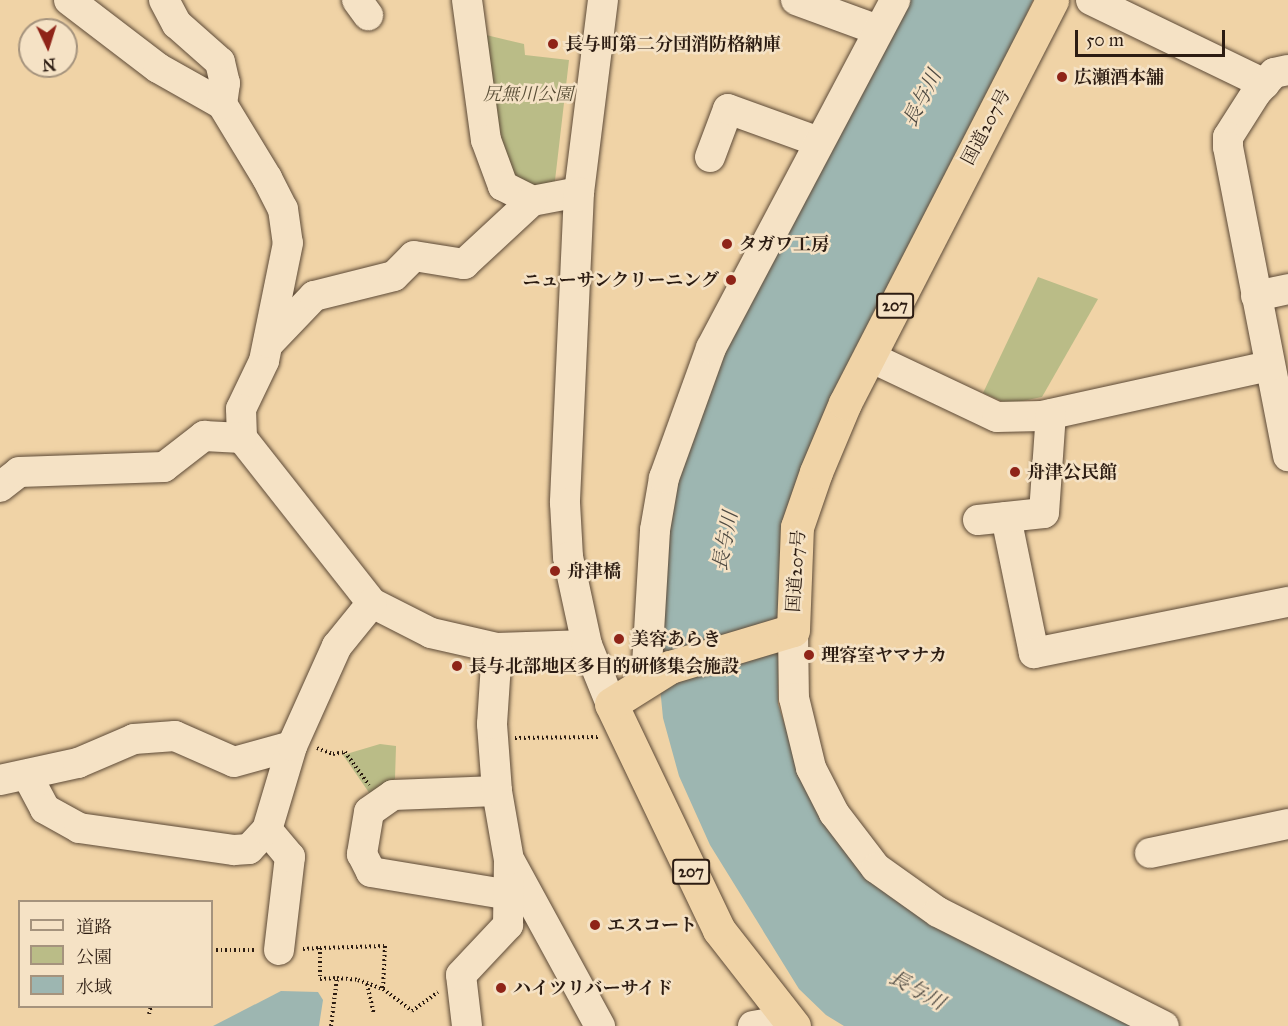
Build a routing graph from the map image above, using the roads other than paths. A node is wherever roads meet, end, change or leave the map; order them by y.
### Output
1 (69, 0) edge
2 (164, 0) edge
3 (467, 0) edge
4 (603, 0) edge
5 (796, 0) edge
6 (895, 0) edge
7 (1052, 0) edge
8 (1091, 0) edge
9 (878, 30) junction
10 (1276, 77) edge
11 (222, 104) junction
12 (819, 142) junction
13 (710, 158) dead end
14 (579, 192) junction
15 (532, 201) junction
16 (1288, 290) edge
17 (1256, 296) junction
18 (267, 346) junction
19 (870, 357) junction
20 (1270, 366) junction
21 (1052, 414) junction
22 (242, 438) junction
23 (1288, 456) edge
24 (0, 487) edge
25 (1288, 602) edge
26 (372, 603) junction
27 (788, 632) junction
28 (587, 645) junction
29 (497, 648) junction
30 (652, 678) junction
31 (611, 704) junction
32 (294, 742) junction
33 (13, 778) edge
34 (497, 791) junction
35 (1288, 824) edge
36 (267, 830) junction
37 (1150, 853) dead end
38 (509, 860) junction
39 (510, 895) junction
40 (279, 950) dead end
41 (791, 1023) edge
42 (467, 1026) edge
43 (600, 1026) edge
44 (753, 1026) edge
45 (1164, 1026) edge

1 - 11 street
2 - 11 street
3 - 15 street
4 - 14 street
5 - 9 street
6 - 9 street
7 - 19 highway, 国道207号 / 207
8 - 10 street
9 - 12 street
10 - 17 street
11 - 18 street
12 - 13 street
12 - 30 street
14 - 15 street
14 - 28 street
15 - 18 street
16 - 17 street
17 - 20 street
18 - 22 street
19 - 21 street
19 - 27 highway, 国道207号 / 207
20 - 21 street
20 - 23 street
21 - 25 street
22 - 24 street
22 - 26 street
26 - 29 street
26 - 32 street
27 - 30 highway, 国道207号
27 - 45 street
28 - 29 street
28 - 31 street
29 - 34 street
30 - 31 highway, 国道207号
31 - 41 highway, 207
32 - 33 street
32 - 36 street
33 - 36 street
34 - 38 street
34 - 39 street
35 - 37 street
36 - 40 street
38 - 39 street
38 - 43 street
39 - 42 street
41 - 44 street

